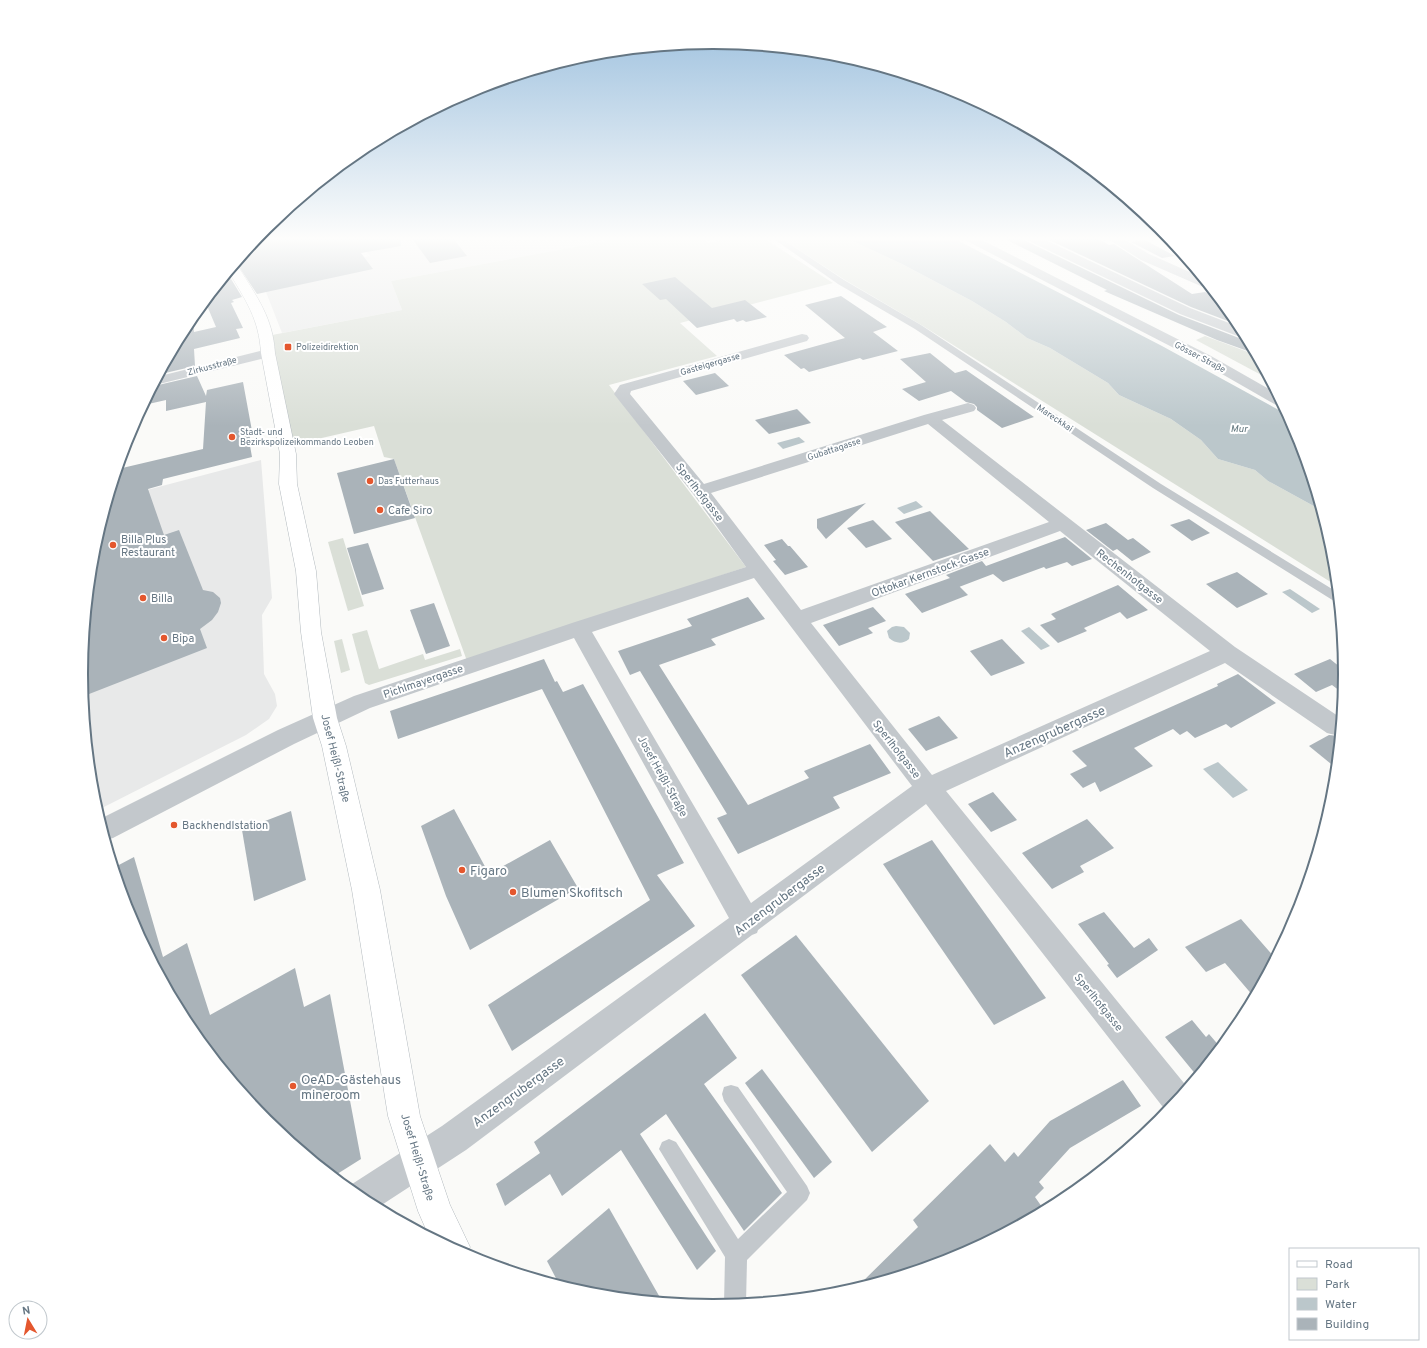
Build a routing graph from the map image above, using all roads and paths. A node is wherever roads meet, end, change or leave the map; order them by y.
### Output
1 (252, 300) edge
2 (871, 300) edge
3 (1089, 300) edge
4 (1161, 300) edge
5 (1235, 330) edge
6 (802, 338) dead end
7 (268, 353) junction
8 (162, 380) edge
9 (622, 394) joint
10 (1274, 398) edge
11 (968, 408) dead end
12 (930, 418) junction
13 (700, 491) junction
14 (1063, 523) junction
15 (758, 570) junction
16 (1333, 595) edge
17 (796, 620) junction
18 (579, 628) junction
19 (1228, 653) junction
20 (325, 718) junction
21 (1335, 726) dead end
22 (928, 788) junction
23 (108, 828) edge
24 (747, 923) junction
25 (732, 1094) dead end
26 (1174, 1096) edge
27 (669, 1149) dead end
28 (418, 1162) junction
29 (366, 1194) edge
30 (449, 1240) edge
31 (736, 1255) junction
32 (735, 1298) edge

1 - 7 main road, Josef Heißl-Straße
2 - 16 lane, Mareckkai
3 - 10 street, Gösser Straße
4 - 5 street
6 - 9 street, Gasteigergasse
7 - 8 street, Zirkusstraße
7 - 20 main road, Josef Heißl-Straße
9 - 13 street, Sperlhofgasse
11 - 12 street, Gubattagasse
12 - 13 street, Gubattagasse
12 - 14 street, Rechenhofgasse
13 - 15 street, Sperlhofgasse
14 - 17 street, Ottokar Kernstock-Gasse
14 - 19 street, Rechenhofgasse
15 - 17 street, Sperlhofgasse
15 - 18 street, Pichlmayergasse
17 - 22 street, Sperlhofgasse
18 - 20 street, Pichlmayergasse
18 - 24 street, Josef Heißl-Straße
19 - 21 street, Rechenhofgasse
19 - 22 street, Anzengrubergasse
20 - 23 street, Pichlmayergasse
20 - 28 main road, Josef Heißl-Straße
22 - 24 street, Anzengrubergasse
22 - 26 street, Sperlhofgasse
24 - 28 street, Anzengrubergasse
25 - 31 lane
27 - 31 lane
28 - 29 street, Anzengrubergasse
28 - 30 main road, Josef Heißl-Straße
31 - 32 lane

